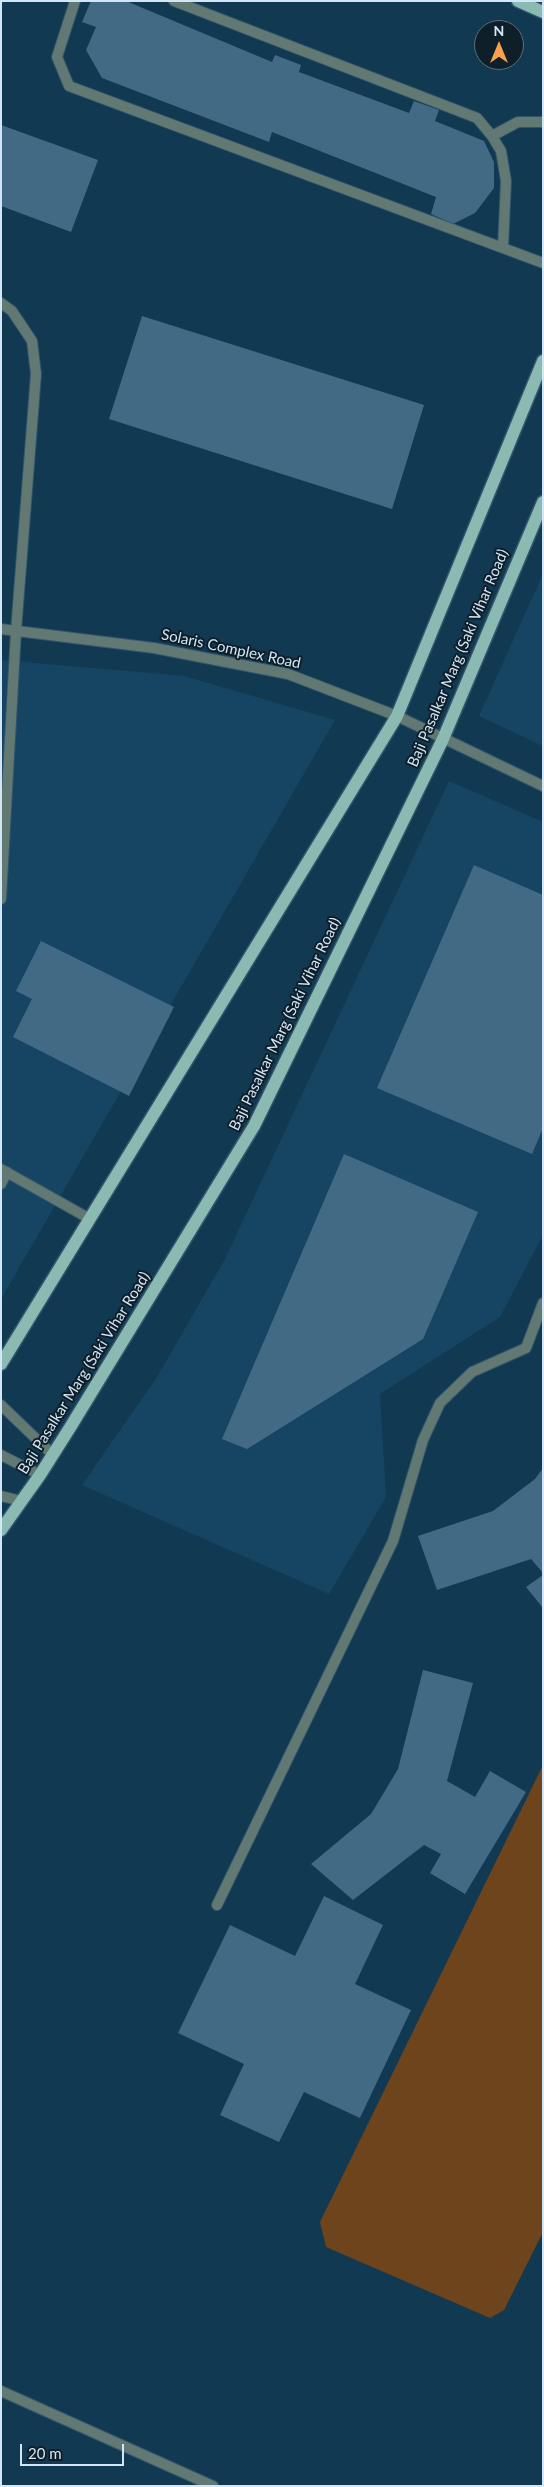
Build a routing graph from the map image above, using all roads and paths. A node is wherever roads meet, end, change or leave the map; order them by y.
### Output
1 (75, 1) edge
2 (174, 1) edge
3 (518, 1) edge
4 (543, 12) edge
5 (543, 122) edge
6 (492, 136) junction
7 (503, 248) junction
8 (543, 262) edge
9 (1, 303) edge
10 (543, 361) edge
11 (543, 502) edge
12 (1, 629) edge
13 (16, 631) junction
14 (397, 716) junction
15 (443, 739) junction
16 (543, 786) edge
17 (1, 899) edge
18 (4, 1170) edge
19 (1, 1184) edge
20 (90, 1219) junction
21 (543, 1303) edge
22 (1, 1364) edge
23 (1, 1405) edge
24 (1, 1455) edge
25 (53, 1455) junction
26 (40, 1475) junction
27 (1, 1496) edge
28 (22, 1501) junction
29 (1, 1530) edge
30 (217, 1905) dead end
31 (1, 2392) edge
32 (213, 2486) edge

1 - 7 street
2 - 6 street
3 - 4 main road
5 - 6 street
6 - 7 street
7 - 8 street
9 - 13 street
10 - 14 main road
11 - 15 main road, Baji Pasalkar Marg (Saki Vihar Road)
12 - 13 street, Solaris Complex Road
13 - 14 street, Solaris Complex Road
13 - 17 street
14 - 15 street, Solaris Complex Road
14 - 20 main road
15 - 16 street, Solaris Complex Road
15 - 25 main road, Baji Pasalkar Marg (Saki Vihar Road)
18 - 19 street
18 - 20 street
20 - 22 main road
21 - 30 street
23 - 25 street
24 - 26 street
25 - 26 main road, Baji Pasalkar Marg (Saki Vihar Road)
26 - 28 main road, Baji Pasalkar Marg (Saki Vihar Road)
27 - 28 street
28 - 29 main road, Baji Pasalkar Marg (Saki Vihar Road)
31 - 32 street

